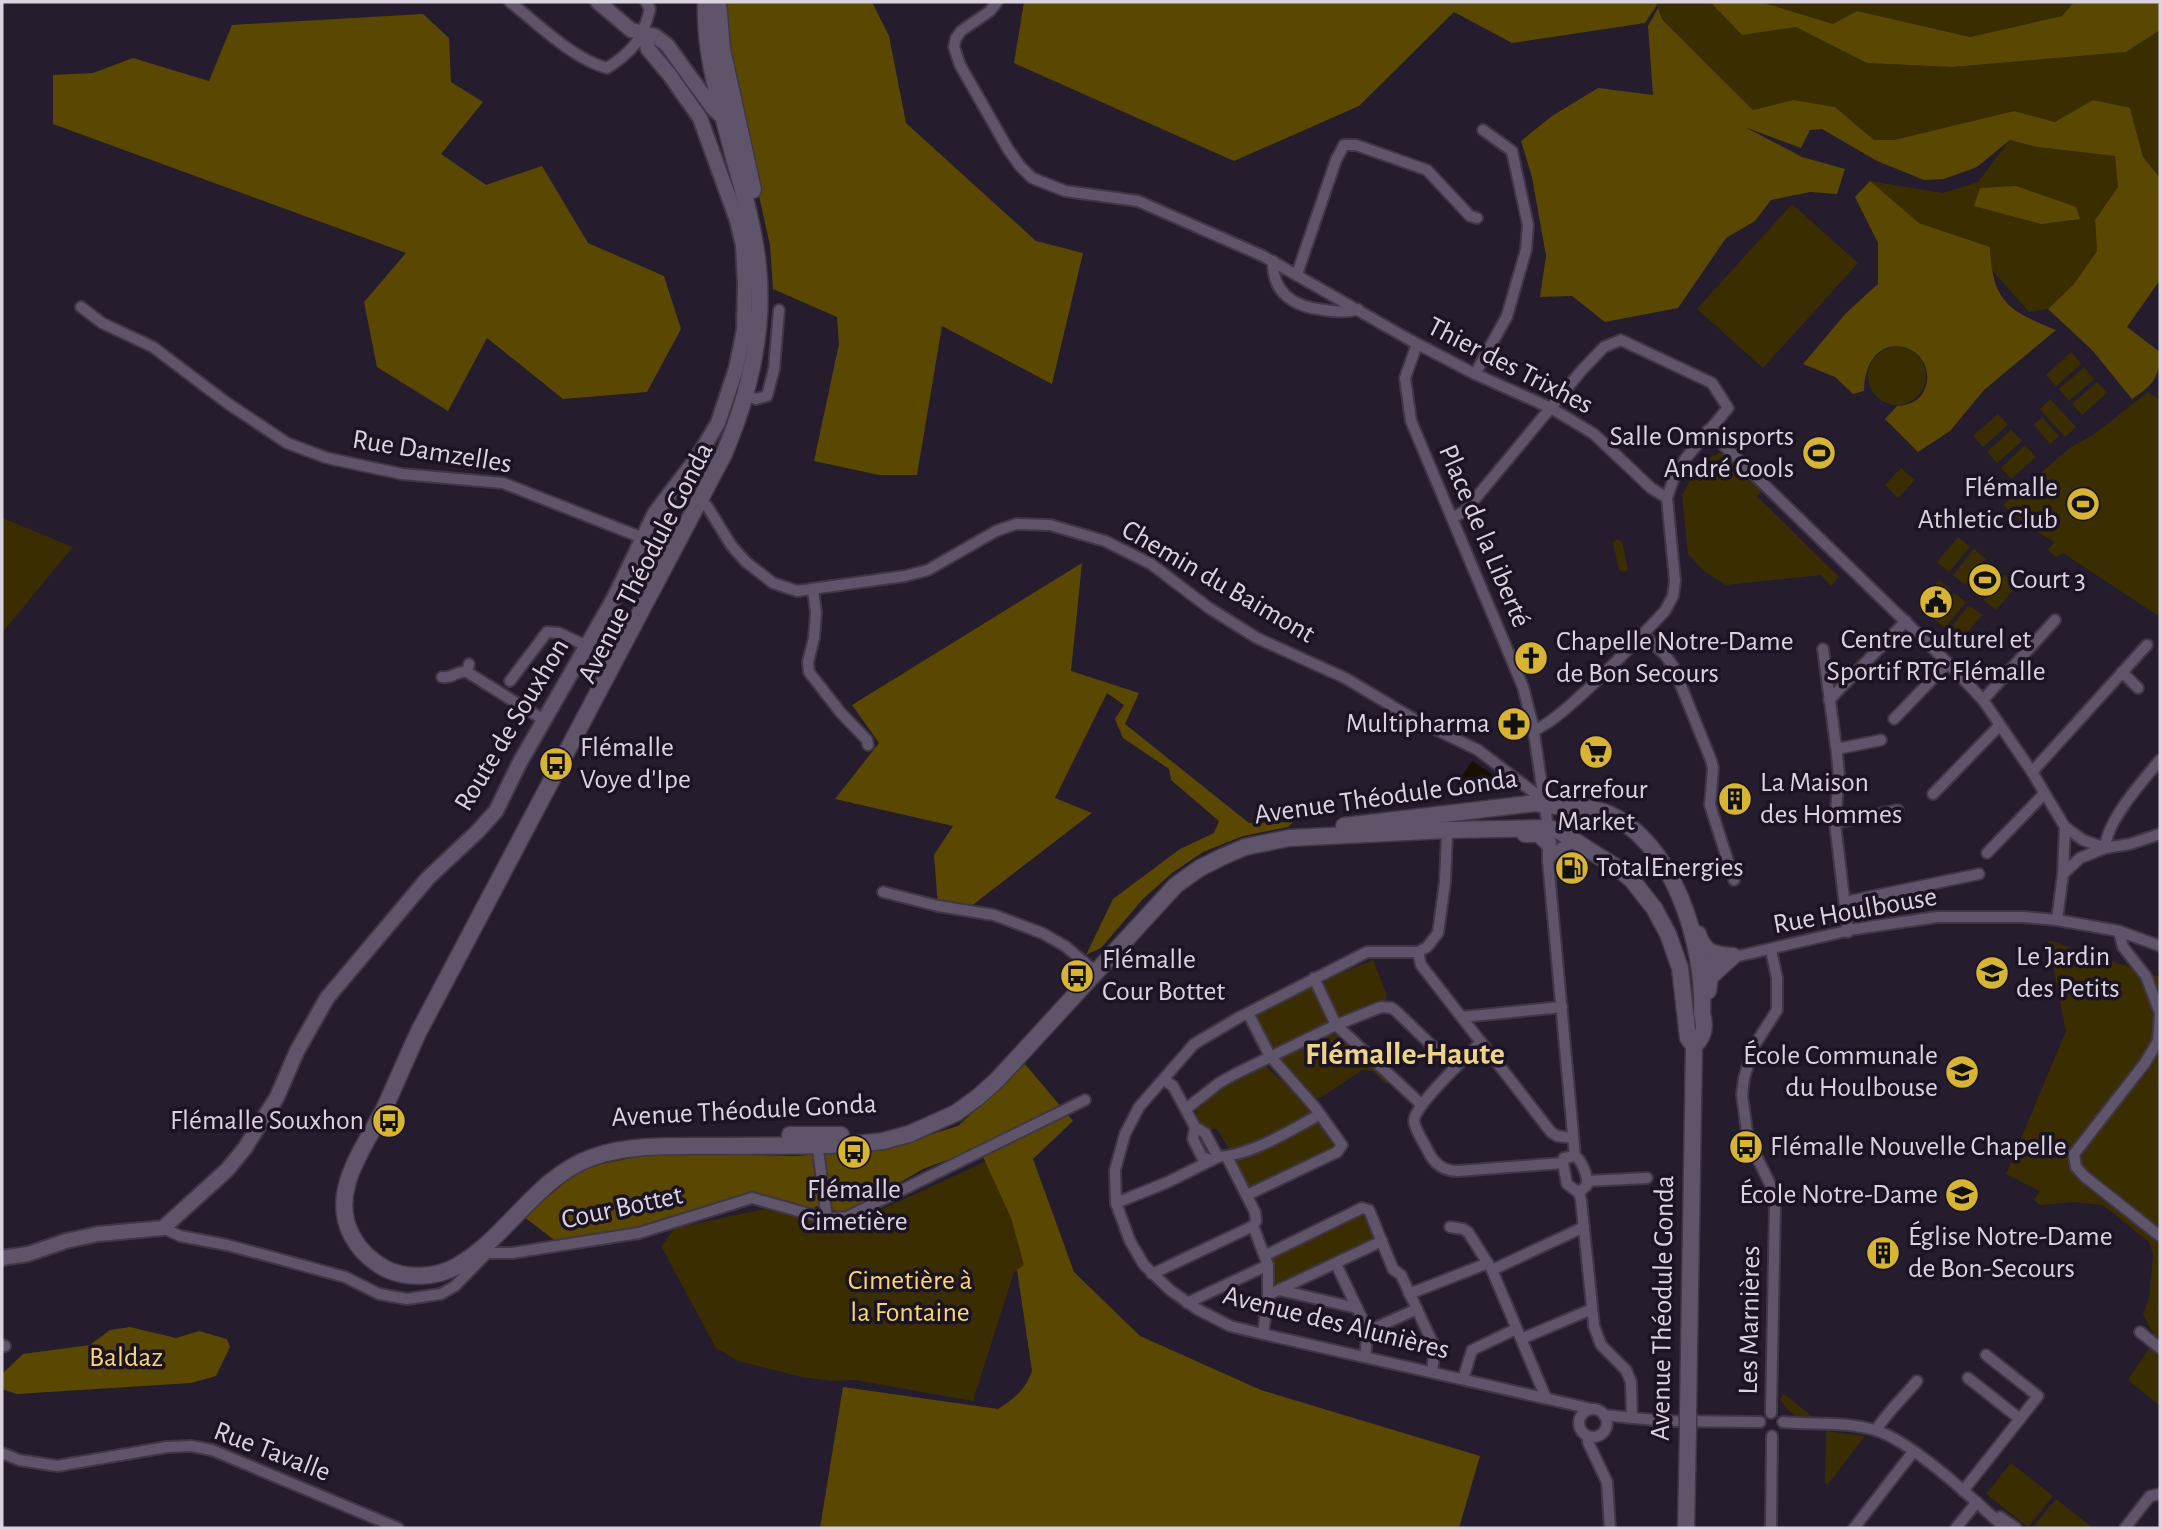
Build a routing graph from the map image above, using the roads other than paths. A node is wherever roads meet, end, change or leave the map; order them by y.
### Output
1 (510, 2) edge
2 (598, 2) edge
3 (646, 2) edge
4 (706, 2) edge
5 (718, 2) edge
6 (997, 2) edge
7 (650, 34) junction
8 (723, 118) junction
9 (1483, 130) dead end
10 (743, 193) junction
11 (1477, 218) dead end
12 (737, 220) junction
13 (1273, 261) junction
14 (1297, 274) junction
15 (80, 307) dead end
16 (1358, 309) junction
17 (779, 310) dead end
18 (1417, 344) junction
19 (1475, 374) junction
20 (751, 397) junction
21 (1551, 408) junction
22 (1708, 430) junction
23 (1667, 498) junction
24 (703, 503) junction
25 (1452, 518) junction
26 (643, 538) junction
27 (813, 590) junction
28 (2055, 620) dead end
29 (1906, 621) junction
30 (1643, 634) junction
31 (2147, 645) dead end
32 (587, 646) junction
33 (1824, 649) dead end
34 (1948, 663) junction
35 (2122, 672) junction
36 (442, 677) dead end
37 (510, 681) dead end
38 (2138, 688) dead end
39 (1983, 699) junction
40 (1829, 700) junction
41 (1894, 719) dead end
42 (544, 720) junction
43 (1999, 726) junction
44 (1534, 730) junction
45 (1881, 740) dead end
46 (868, 745) dead end
47 (1837, 749) junction
48 (2160, 760) edge
49 (2032, 772) junction
50 (1526, 786) junction
51 (1933, 794) dead end
52 (2044, 794) junction
53 (1543, 800) junction
54 (1521, 804) junction
55 (1898, 810) dead end
56 (1835, 823) junction
57 (2065, 827) junction
58 (2160, 834) edge
59 (1447, 835) junction
60 (1330, 836) junction
61 (1548, 836) junction
62 (1578, 842) junction
63 (2105, 848) junction
64 (1987, 853) dead end
65 (1548, 861) junction
66 (1979, 874) dead end
67 (2063, 874) junction
68 (1734, 880) dead end
69 (883, 892) dead end
70 (1678, 896) junction
71 (1844, 902) junction
72 (2057, 920) junction
73 (2119, 931) junction
74 (1848, 932) junction
75 (1672, 943) junction
76 (2160, 946) edge
77 (1771, 950) junction
78 (1418, 952) junction
79 (1733, 956) junction
80 (1700, 965) junction
81 (1093, 969) junction
82 (1314, 978) junction
83 (1683, 983) junction
84 (1562, 1007) junction
85 (1248, 1013) junction
86 (2160, 1013) edge
87 (1462, 1017) junction
88 (1705, 1021) junction
89 (1336, 1025) junction
90 (1482, 1042) junction
91 (1694, 1046) junction
92 (1270, 1056) junction
93 (1455, 1068) junction
94 (1164, 1080) junction
95 (1086, 1100) dead end
96 (1422, 1105) junction
97 (1186, 1109) junction
98 (1321, 1119) junction
99 (1573, 1138) junction
100 (817, 1140) junction
101 (1575, 1156) junction
102 (1219, 1158) junction
103 (1563, 1163) junction
104 (1647, 1178) dead end
105 (1587, 1181) junction
106 (1579, 1193) junction
107 (1247, 1195) junction
108 (1116, 1203) junction
109 (827, 1219) junction
110 (1253, 1226) junction
111 (1450, 1227) dead end
112 (1584, 1227) junction
113 (163, 1228) junction
114 (2160, 1236) edge
115 (1382, 1241) junction
116 (2, 1258) edge
117 (1267, 1260) junction
118 (1336, 1264) junction
119 (1490, 1266) junction
120 (1152, 1274) junction
121 (1279, 1290) junction
122 (1409, 1294) junction
123 (1268, 1295) junction
124 (1187, 1303) junction
125 (1357, 1308) junction
126 (1417, 1309) junction
127 (1592, 1309) junction
128 (1368, 1331) junction
129 (2140, 1332) dead end
130 (1263, 1334) junction
131 (1518, 1334) junction
132 (2160, 1348) edge
133 (1986, 1355) dead end
134 (1365, 1356) junction
135 (1432, 1371) junction
136 (1968, 1378) dead end
137 (1464, 1379) junction
138 (1917, 1381) dead end
139 (1546, 1398) junction
140 (1569, 1405) junction
141 (1592, 1409) junction
142 (1771, 1413) junction
143 (1604, 1415) junction
144 (1632, 1418) junction
145 (2020, 1419) junction
146 (1760, 1422) junction
147 (1783, 1422) junction
148 (1579, 1424) junction
149 (1876, 1430) junction
150 (1588, 1436) junction
151 (1772, 1436) junction
152 (1913, 1452) junction
153 (2, 1453) edge
154 (1963, 1491) junction
155 (2155, 1495) edge
156 (1977, 1502) junction
157 (398, 1528) edge
158 (1610, 1528) edge
159 (1686, 1528) edge
160 (1771, 1528) edge
161 (1854, 1528) edge
162 (1956, 1528) edge
163 (2005, 1528) edge
164 (2016, 1528) edge
165 (2125, 1528) edge

1 - 7 street
2 - 7 street
3 - 7 street
4 - 8 main road, Avenue Théodule Gonda
5 - 20 main road, Avenue Théodule Gonda
6 - 13 street, Thier des Trixhes
7 - 8 street
7 - 12 street, Route de Souxhon
8 - 10 main road, Avenue Théodule Gonda
9 - 19 street
10 - 12 street
10 - 20 main road, Avenue Théodule Gonda
11 - 14 street
12 - 26 street, Route de Souxhon
13 - 14 street, Thier des Trixhes
13 - 16 street
14 - 16 street, Thier des Trixhes
15 - 26 street, Rue Damzelles
16 - 18 street, Thier des Trixhes
17 - 20 street, Avenue Théodule Gonda
18 - 19 street, Thier des Trixhes
18 - 25 street, Place de la Liberté
19 - 21 street, Thier des Trixhes
20 - 24 main road, Avenue Théodule Gonda
21 - 22 street
21 - 23 street, Thier des Trixhes
21 - 25 street
22 - 23 street
22 - 29 street
23 - 30 street
24 - 27 street, Chemin du Baimont
24 - 100 main road, Avenue Théodule Gonda
25 - 44 street, Place de la Liberté
26 - 32 street, Route de Souxhon
27 - 46 street
27 - 50 street, Chemin du Baimont
28 - 39 street
29 - 34 street
29 - 40 street
30 - 44 street
30 - 68 street
31 - 35 street
32 - 37 street
32 - 42 street, Route de Souxhon
33 - 40 street
34 - 39 street
34 - 41 street
35 - 38 street
35 - 49 street
36 - 42 street
39 - 43 street
40 - 47 street
42 - 113 street, Route de Souxhon
43 - 49 street
43 - 51 street
44 - 53 street, Place de la Liberté
45 - 47 street
47 - 56 street
48 - 63 street
49 - 52 street
50 - 53 street, Chemin du Baimont
50 - 54 street
52 - 57 street
52 - 64 street
53 - 54 main road, Avenue Théodule Gonda
53 - 61 street, Place de la Liberté
53 - 70 main road, Avenue Théodule Gonda
54 - 81 main road, Avenue Théodule Gonda
55 - 56 street
56 - 71 street
57 - 63 street
57 - 67 street
58 - 63 street
59 - 60 main road, Avenue Théodule Gonda
59 - 61 main road, Avenue Théodule Gonda
59 - 78 street
60 - 61 main road, Avenue Théodule Gonda
60 - 81 main road, Avenue Théodule Gonda
61 - 62 main road, Avenue Théodule Gonda
61 - 65 street, Place de la Liberté
62 - 65 street
62 - 75 main road, Avenue Théodule Gonda
63 - 67 street
65 - 84 street, Place de la Liberté
66 - 71 street, Rue Houlbouse
67 - 72 street
69 - 81 street
70 - 79 main road
70 - 80 main road, Avenue Théodule Gonda
71 - 74 street
72 - 73 street, Rue Houlbouse
72 - 74 street, Rue Houlbouse
73 - 76 street, Rue Houlbouse
73 - 86 street
74 - 77 street, Rue Houlbouse
75 - 80 main road
75 - 83 main road, Avenue Théodule Gonda
77 - 79 street, Rue Houlbouse
77 - 142 street, Les Marnières
78 - 82 street, Avenue des Alunières
78 - 87 street
79 - 80 street, Rue Houlbouse
79 - 88 main road
80 - 83 main road
80 - 88 main road, Avenue Théodule Gonda
81 - 100 main road, Avenue Théodule Gonda
82 - 85 street, Avenue des Alunières
82 - 89 street
83 - 91 main road, Avenue Théodule Gonda
84 - 87 street
84 - 99 street, Place de la Liberté
85 - 92 street
85 - 94 street, Avenue des Alunières
86 - 114 street
87 - 90 street
88 - 91 main road, Avenue Théodule Gonda
89 - 92 street
89 - 93 street
89 - 96 street
90 - 93 street
90 - 99 street
91 - 159 main road, Avenue Théodule Gonda, bridge
92 - 97 street
92 - 98 street
93 - 96 street
94 - 97 street
94 - 108 street, Avenue des Alunières
95 - 109 street, Cour Bottet
96 - 103 street
97 - 102 street
98 - 102 street
98 - 107 street
99 - 101 street, Place de la Liberté
100 - 109 street
101 - 103 street
101 - 105 street, Place de la Liberté
102 - 107 street
102 - 108 street
103 - 106 street
104 - 105 street
105 - 106 street
106 - 112 street
107 - 110 street
108 - 120 street, Avenue des Alunières
109 - 113 street, Cour Bottet
110 - 117 street
110 - 120 street
111 - 119 street
112 - 119 street
112 - 127 street
113 - 116 street
115 - 117 street
115 - 118 street
115 - 122 street
117 - 123 street
117 - 124 street
118 - 121 street
118 - 125 street
119 - 122 street
119 - 131 street
120 - 124 street, Avenue des Alunières
121 - 123 street
121 - 125 street
122 - 126 street
123 - 130 street
124 - 130 street, Avenue des Alunières
125 - 128 street
126 - 128 street
126 - 135 street
127 - 131 street
127 - 144 street
128 - 134 street
129 - 132 street
130 - 134 street, Avenue des Alunières
131 - 137 street
131 - 139 street
133 - 145 street
134 - 135 street, Avenue des Alunières
135 - 137 street, Avenue des Alunières
136 - 145 street
137 - 139 street, Avenue des Alunières
138 - 149 street
139 - 140 street, Avenue des Alunières
140 - 141 street, Avenue des Alunières
140 - 148 street
141 - 143 street, Avenue des Alunières
141 - 148 street
142 - 146 street, Les Marnières
142 - 147 street, Les Marnières
143 - 144 street, Avenue des Alunières
143 - 150 street
144 - 146 street, Avenue des Alunières
145 - 154 street
146 - 151 street, Les Marnières
147 - 149 street
147 - 151 street, Les Marnières
148 - 150 street
149 - 152 street
150 - 158 street
151 - 160 street, Les Marnières
152 - 154 street
152 - 161 street
153 - 157 street, Rue Tavalle
154 - 156 street
155 - 165 street
156 - 162 street
156 - 163 street
156 - 164 street

